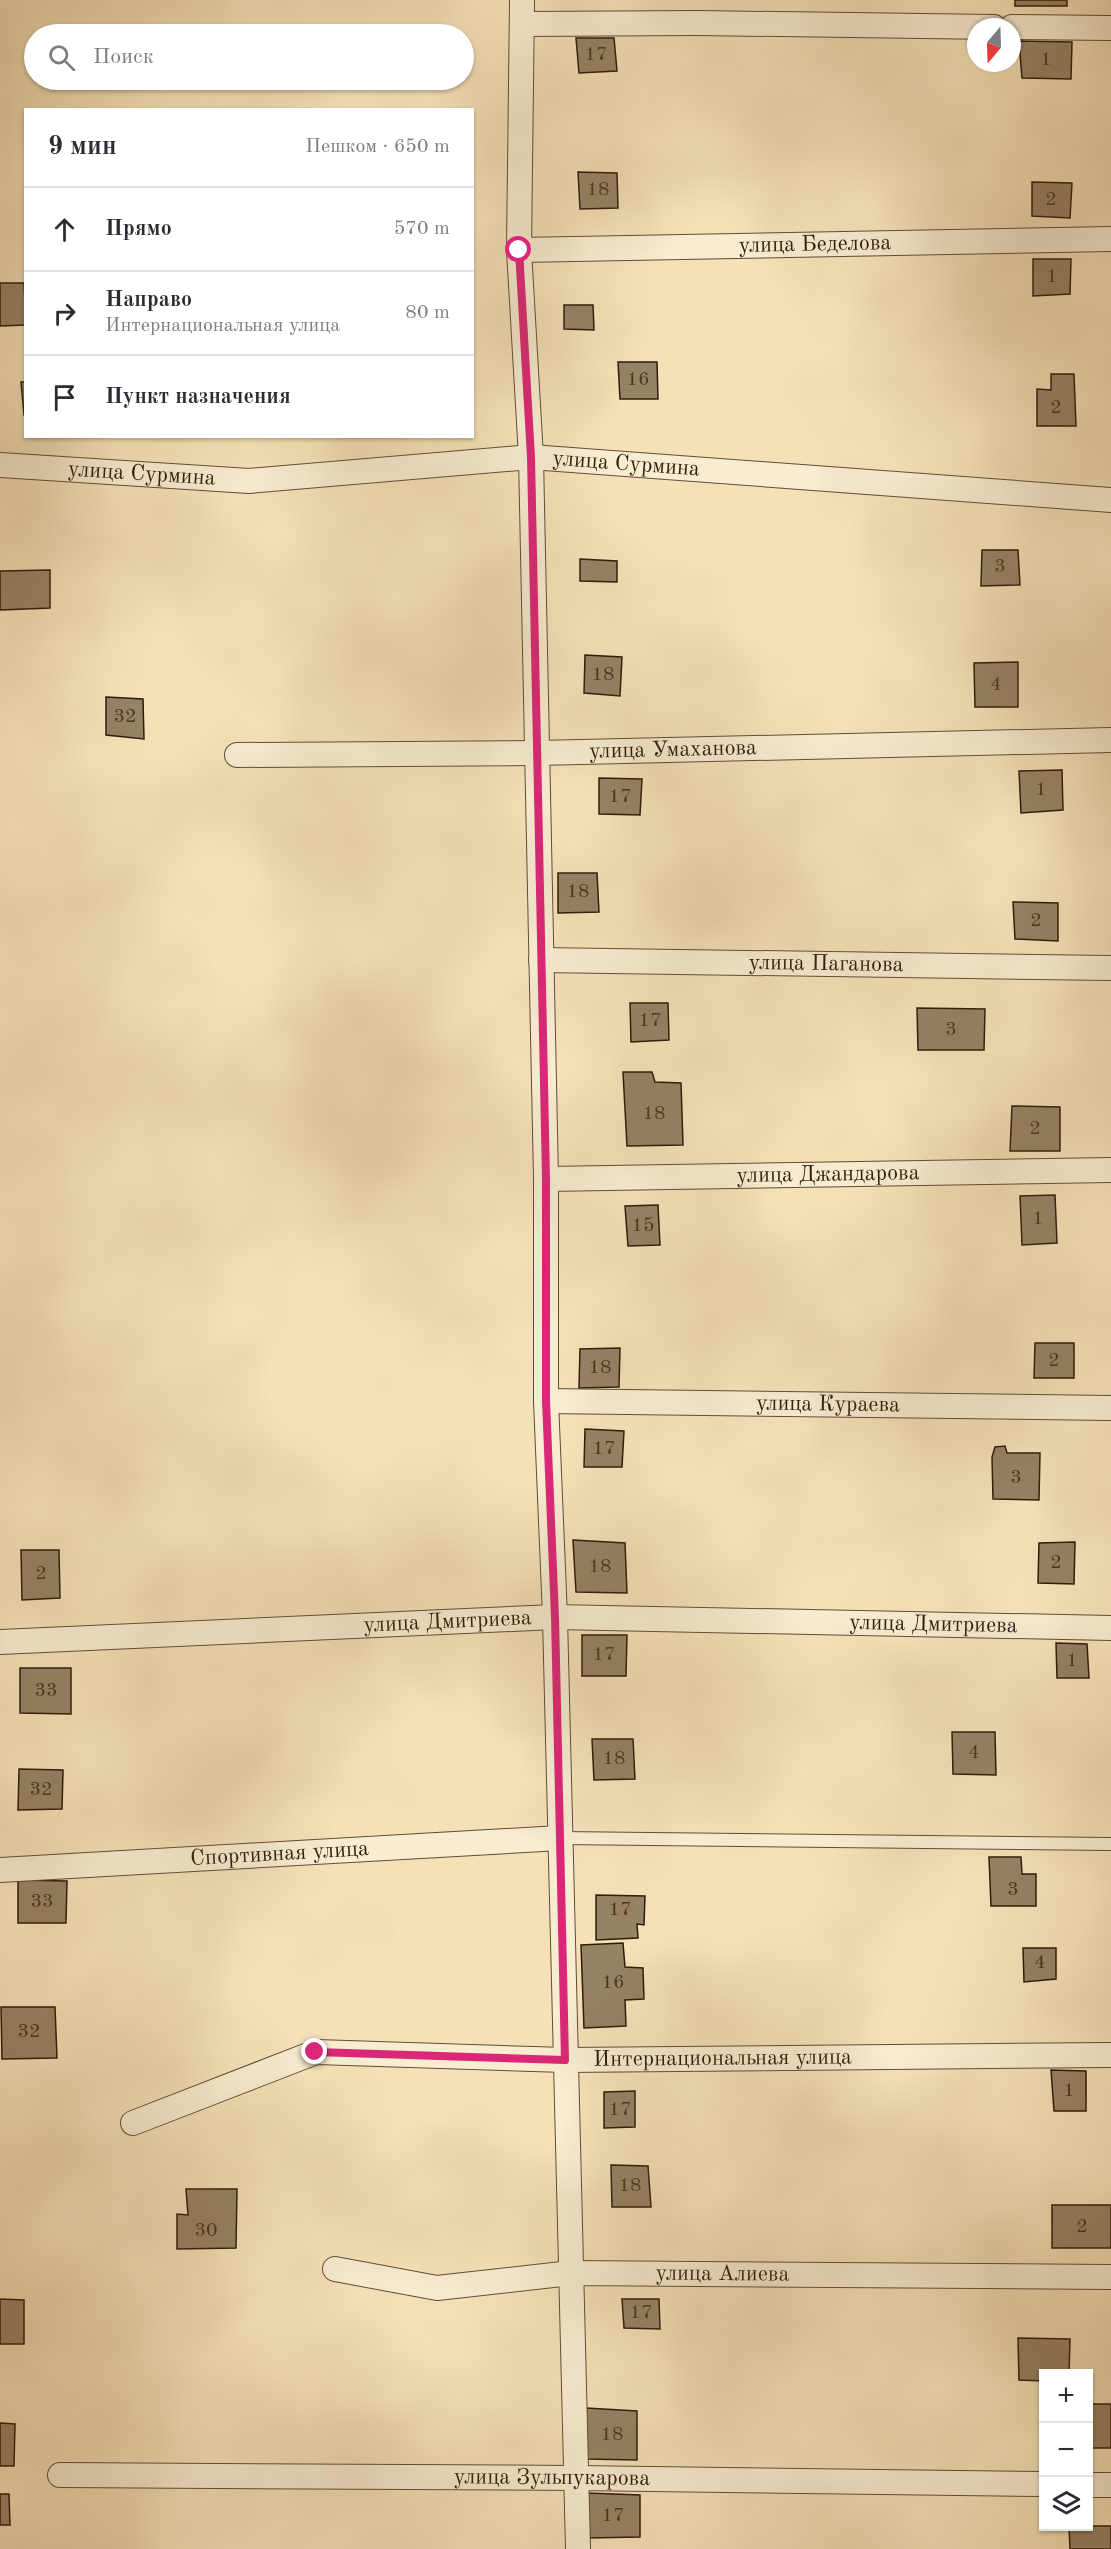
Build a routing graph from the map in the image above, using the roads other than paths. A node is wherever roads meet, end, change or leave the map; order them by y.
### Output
1 (522, 0) edge
2 (522, 24) junction
3 (967, 27) edge
4 (1021, 27) edge
5 (1111, 28) edge
6 (1111, 239) edge
7 (519, 250) junction
8 (531, 457) junction
9 (0, 465) edge
10 (1111, 500) edge
11 (1111, 740) edge
12 (537, 753) junction
13 (237, 755) dead end
14 (541, 960) junction
15 (1111, 968) edge
16 (1111, 1170) edge
17 (546, 1179) junction
18 (546, 1401) junction
19 (1111, 1408) edge
20 (555, 1617) junction
21 (1111, 1628) edge
22 (0, 1642) edge
23 (560, 1838) junction
24 (1111, 1844) edge
25 (0, 1870) edge
26 (1111, 2055) edge
27 (565, 2060) junction
28 (133, 2123) dead end
29 (335, 2269) dead end
30 (571, 2273) junction
31 (1111, 2277) edge
32 (60, 2475) dead end
33 (576, 2478) junction
34 (1039, 2484) edge
35 (1093, 2485) edge
36 (1111, 2485) edge
37 (578, 2549) edge

1 - 2 street
2 - 3 street
2 - 7 street
4 - 5 street
6 - 7 street, улица Беделова
7 - 8 street
8 - 9 street, улица Сурмина
8 - 10 street, улица Сурмина
8 - 12 street
11 - 12 street, улица Умаханова
12 - 13 street, улица Умаханова
12 - 14 street
14 - 15 street, улица Паганова
14 - 17 street
16 - 17 street, улица Джандарова
17 - 18 street
18 - 19 street, улица Кураева
18 - 20 street
20 - 21 street, улица Дмитриева
20 - 22 street, улица Дмитриева
20 - 23 street
23 - 24 lane
23 - 25 street, Спортивная улица
23 - 27 street
26 - 27 street, Интернациональная улица
27 - 28 street, Интернациональная улица
27 - 30 street
29 - 30 street, улица Алиева
30 - 31 street, улица Алиева
30 - 33 street
32 - 33 street, улица Зульпукарова
33 - 34 street, улица Зульпукарова
33 - 37 street
35 - 36 street

